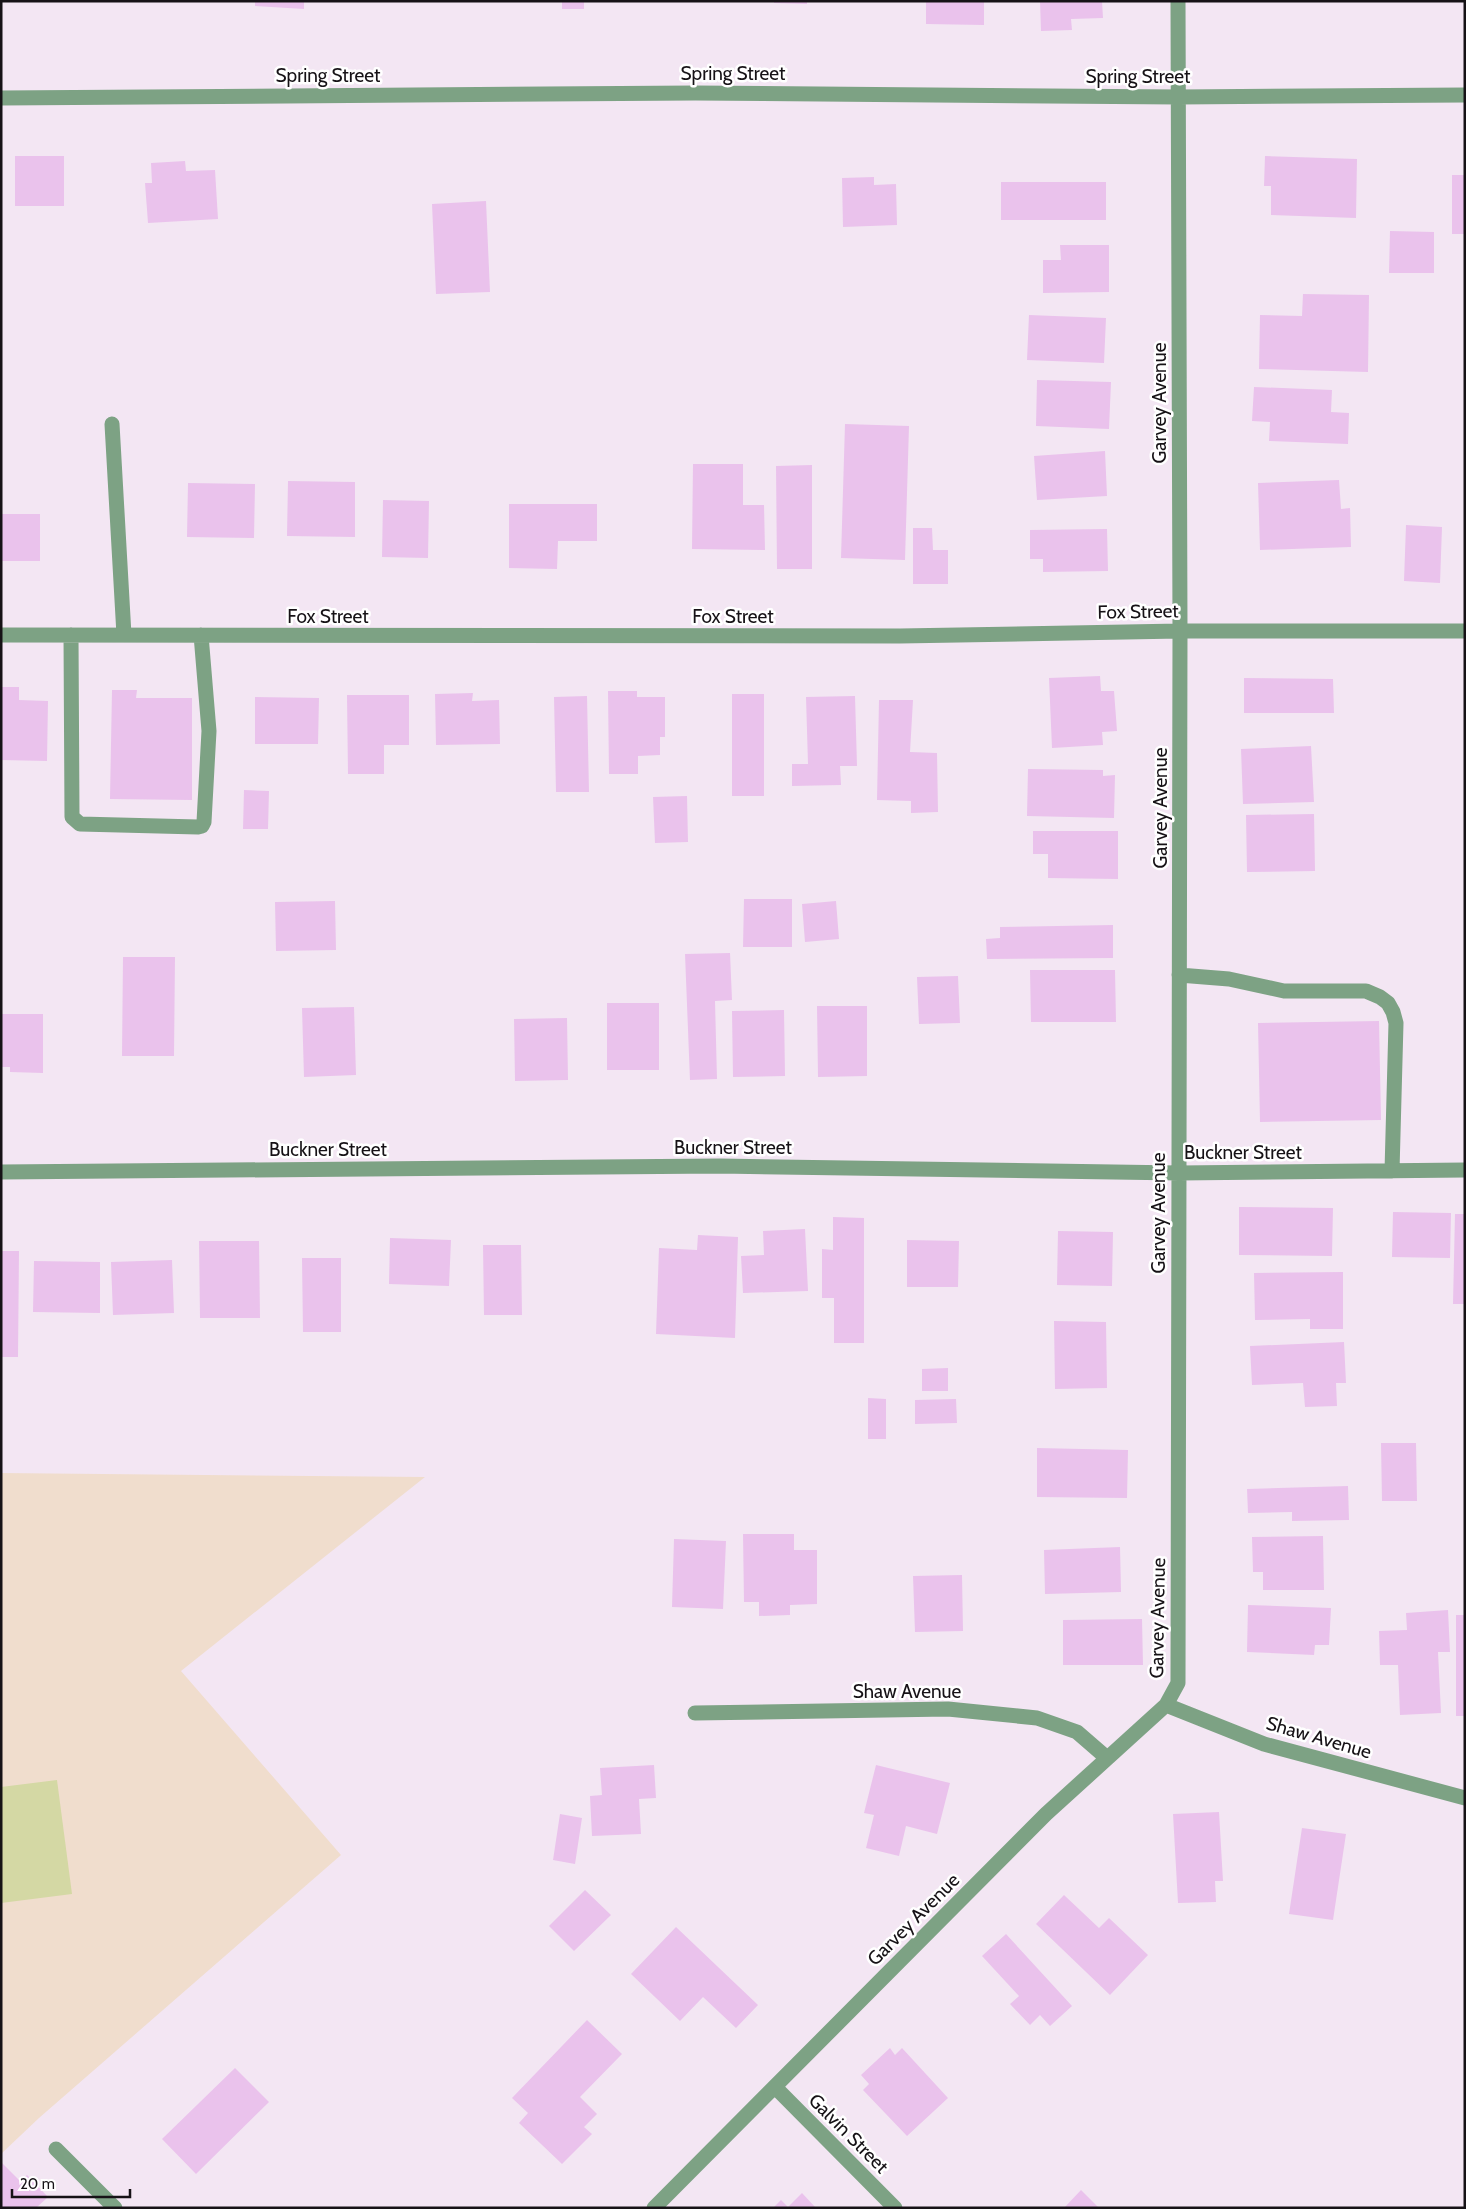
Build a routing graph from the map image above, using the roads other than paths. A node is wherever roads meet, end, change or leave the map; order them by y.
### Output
1 (1178, 1) edge
2 (1465, 95) edge
3 (1178, 97) junction
4 (1, 98) edge
5 (112, 424) dead end
6 (1180, 630) junction
7 (1465, 631) edge
8 (1, 635) edge
9 (71, 635) junction
10 (124, 635) junction
11 (201, 635) junction
12 (1179, 974) junction
13 (1465, 1170) edge
14 (1392, 1171) junction
15 (1, 1172) edge
16 (1178, 1172) junction
17 (1166, 1704) junction
18 (695, 1713) dead end
19 (1107, 1758) junction
20 (1465, 1798) edge
21 (775, 2087) junction
22 (56, 2150) dead end
23 (115, 2208) edge
24 (654, 2208) edge
25 (895, 2208) edge

1 - 3 street, Garvey Avenue
2 - 3 street, Spring Street
3 - 4 street, Spring Street
3 - 6 street, Garvey Avenue
5 - 10 street
6 - 7 street, Fox Street
6 - 11 street, Fox Street
6 - 12 street, Garvey Avenue
8 - 9 street, Fox Street
9 - 10 street, Fox Street
9 - 11 street
10 - 11 street, Fox Street
12 - 14 street
12 - 16 street, Garvey Avenue
13 - 14 street, Buckner Street
14 - 16 street, Buckner Street
15 - 16 street, Buckner Street
16 - 17 street, Garvey Avenue
17 - 19 street, Garvey Avenue
17 - 20 street, Shaw Avenue
18 - 19 street, Shaw Avenue
19 - 21 street, Garvey Avenue
21 - 24 street, Garvey Avenue
21 - 25 street, Galvin Street
22 - 23 street

